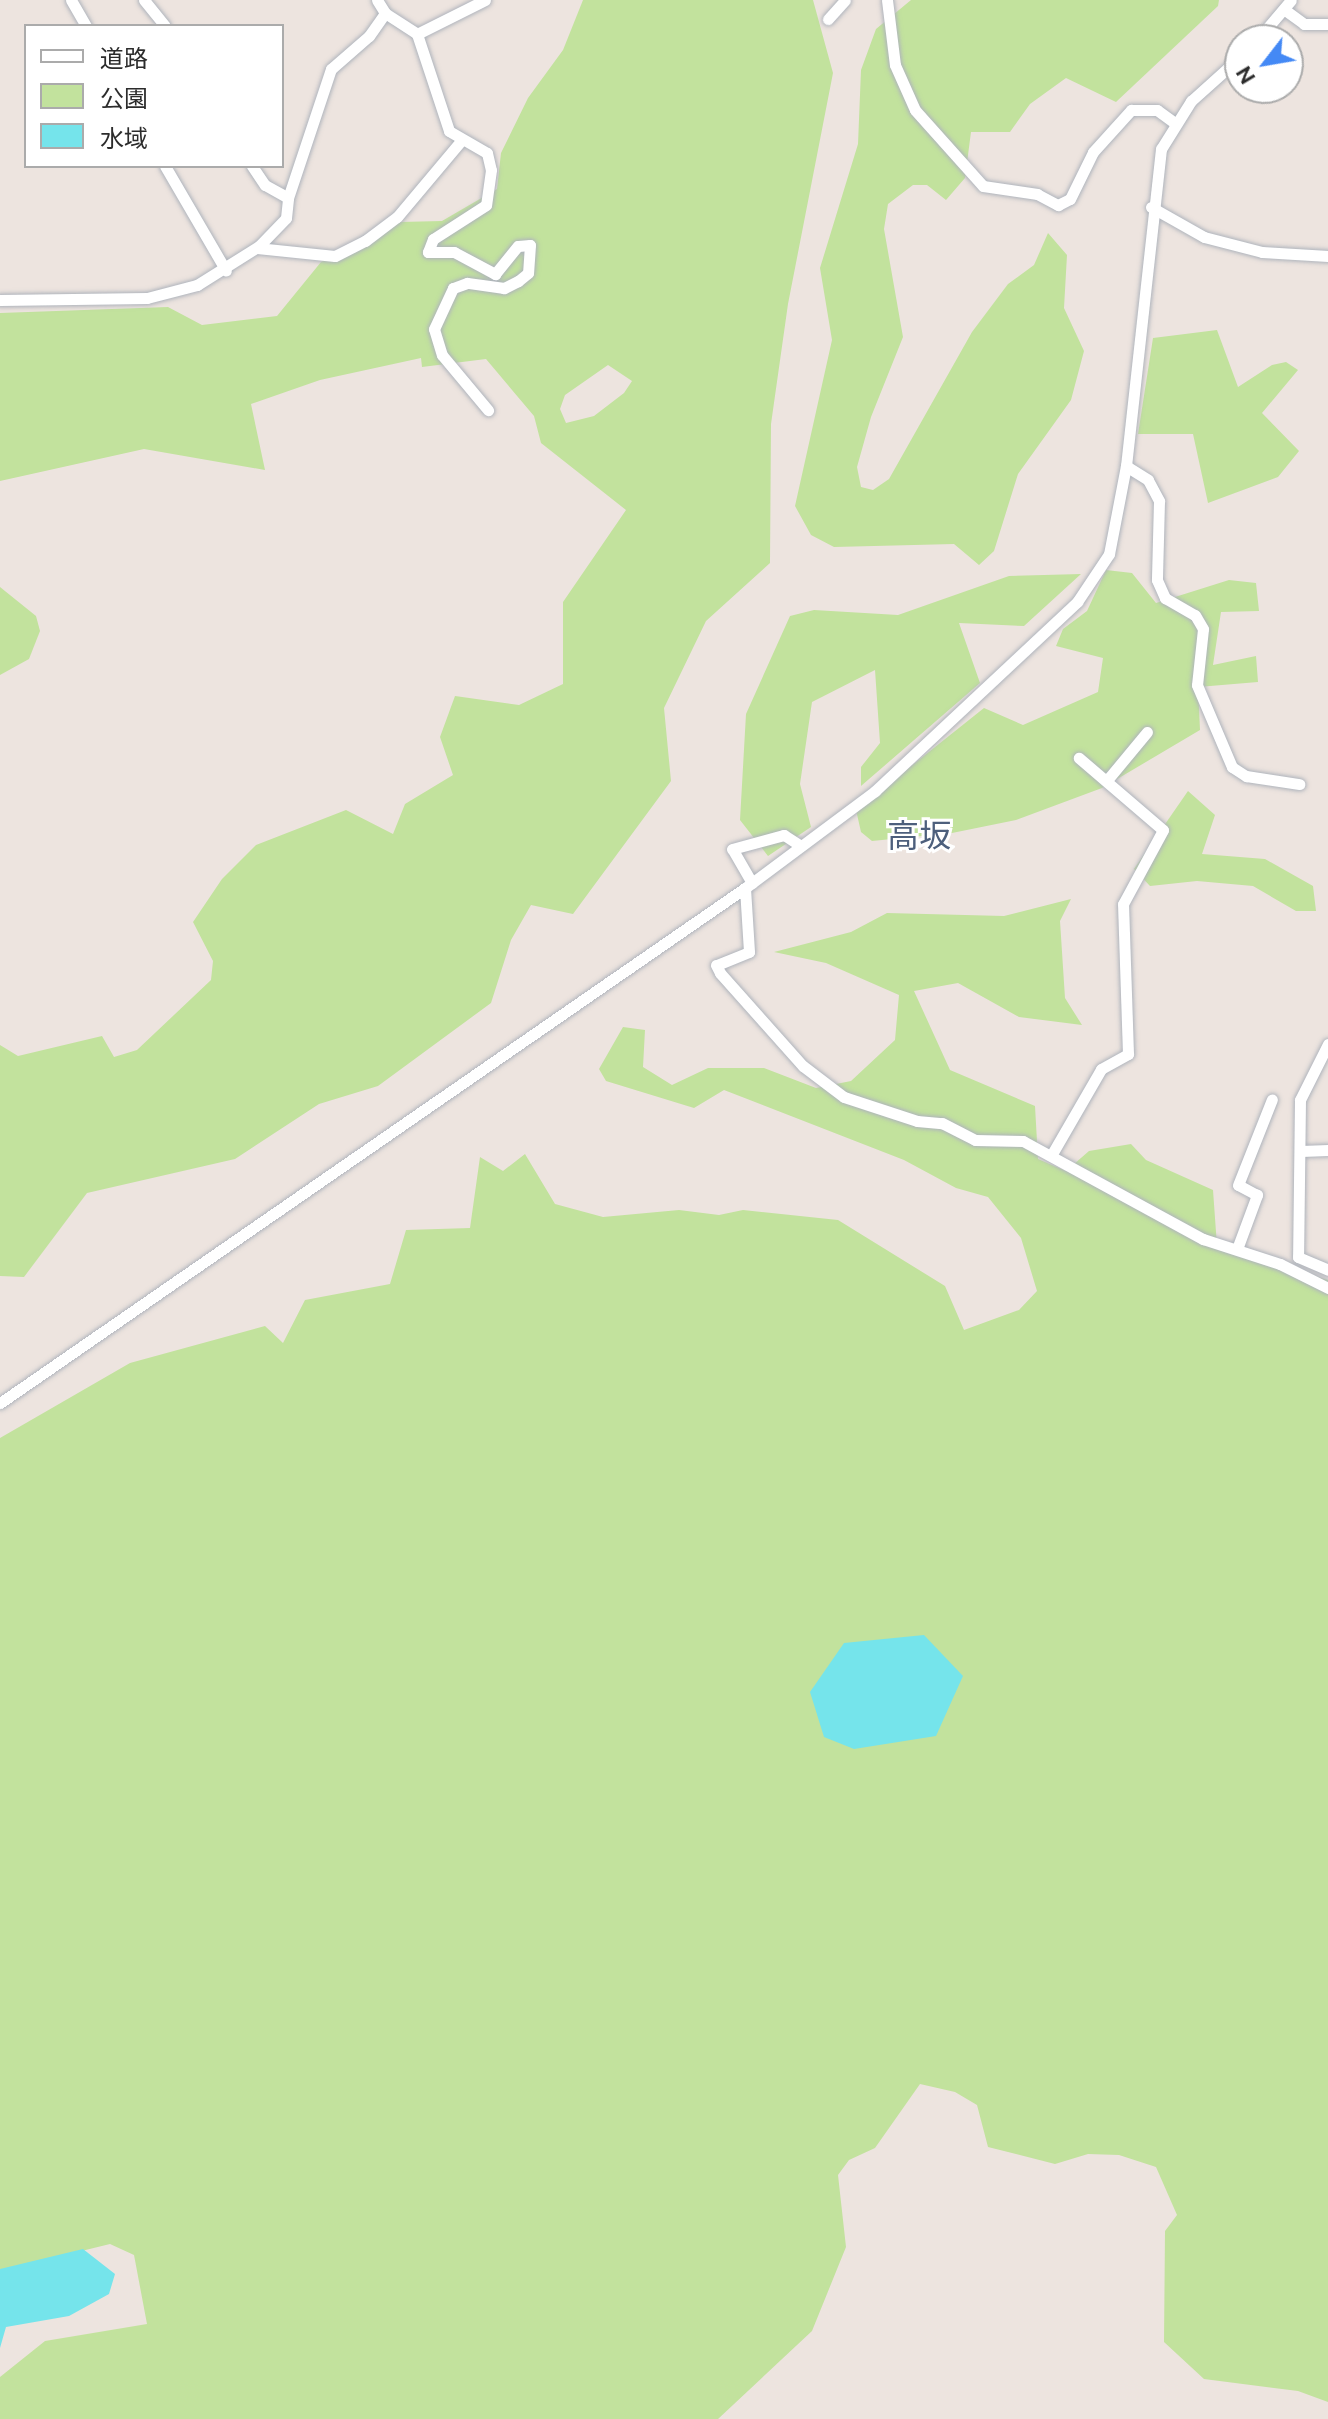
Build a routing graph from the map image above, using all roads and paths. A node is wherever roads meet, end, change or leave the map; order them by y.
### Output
1 (71, 0) edge
2 (144, 0) edge
3 (377, 0) edge
4 (485, 0) edge
5 (845, 0) edge
6 (887, 0) edge
7 (1288, 5) edge
8 (385, 13) junction
9 (828, 19) dead end
10 (85, 24) edge
11 (163, 24) edge
12 (1271, 24) edge
13 (1328, 24) edge
14 (417, 34) junction
15 (1224, 73) edge
16 (1175, 123) junction
17 (460, 142) junction
18 (166, 168) edge
19 (253, 168) edge
20 (288, 198) junction
21 (1151, 207) junction
22 (257, 248) junction
23 (1328, 256) edge
24 (226, 271) junction
25 (0, 300) edge
26 (488, 410) dead end
27 (1126, 466) junction
28 (1147, 732) dead end
29 (1079, 758) dead end
30 (1108, 779) junction
31 (1299, 784) dead end
32 (801, 846) junction
33 (748, 886) junction
34 (1328, 1044) edge
35 (1272, 1099) dead end
36 (1328, 1150) edge
37 (1301, 1151) junction
38 (1052, 1154) junction
39 (1237, 1249) junction
40 (1328, 1270) edge
41 (1328, 1288) edge
42 (0, 1403) edge

1 - 10 street
2 - 11 street
3 - 8 street
4 - 14 street
5 - 9 street
6 - 16 street
7 - 12 street
7 - 13 street
8 - 14 street
8 - 20 street
14 - 17 street
15 - 16 street
16 - 21 street
17 - 22 street
17 - 26 street
18 - 24 street
19 - 20 street
20 - 22 street
21 - 23 street
21 - 27 street
22 - 24 street
24 - 25 street
27 - 31 street
27 - 32 street
28 - 30 street
29 - 30 street
30 - 38 street
32 - 33 street
32 - 33 street
33 - 38 street
33 - 42 street
34 - 37 street
35 - 39 street
36 - 37 street
37 - 40 street
38 - 39 street
39 - 41 street

